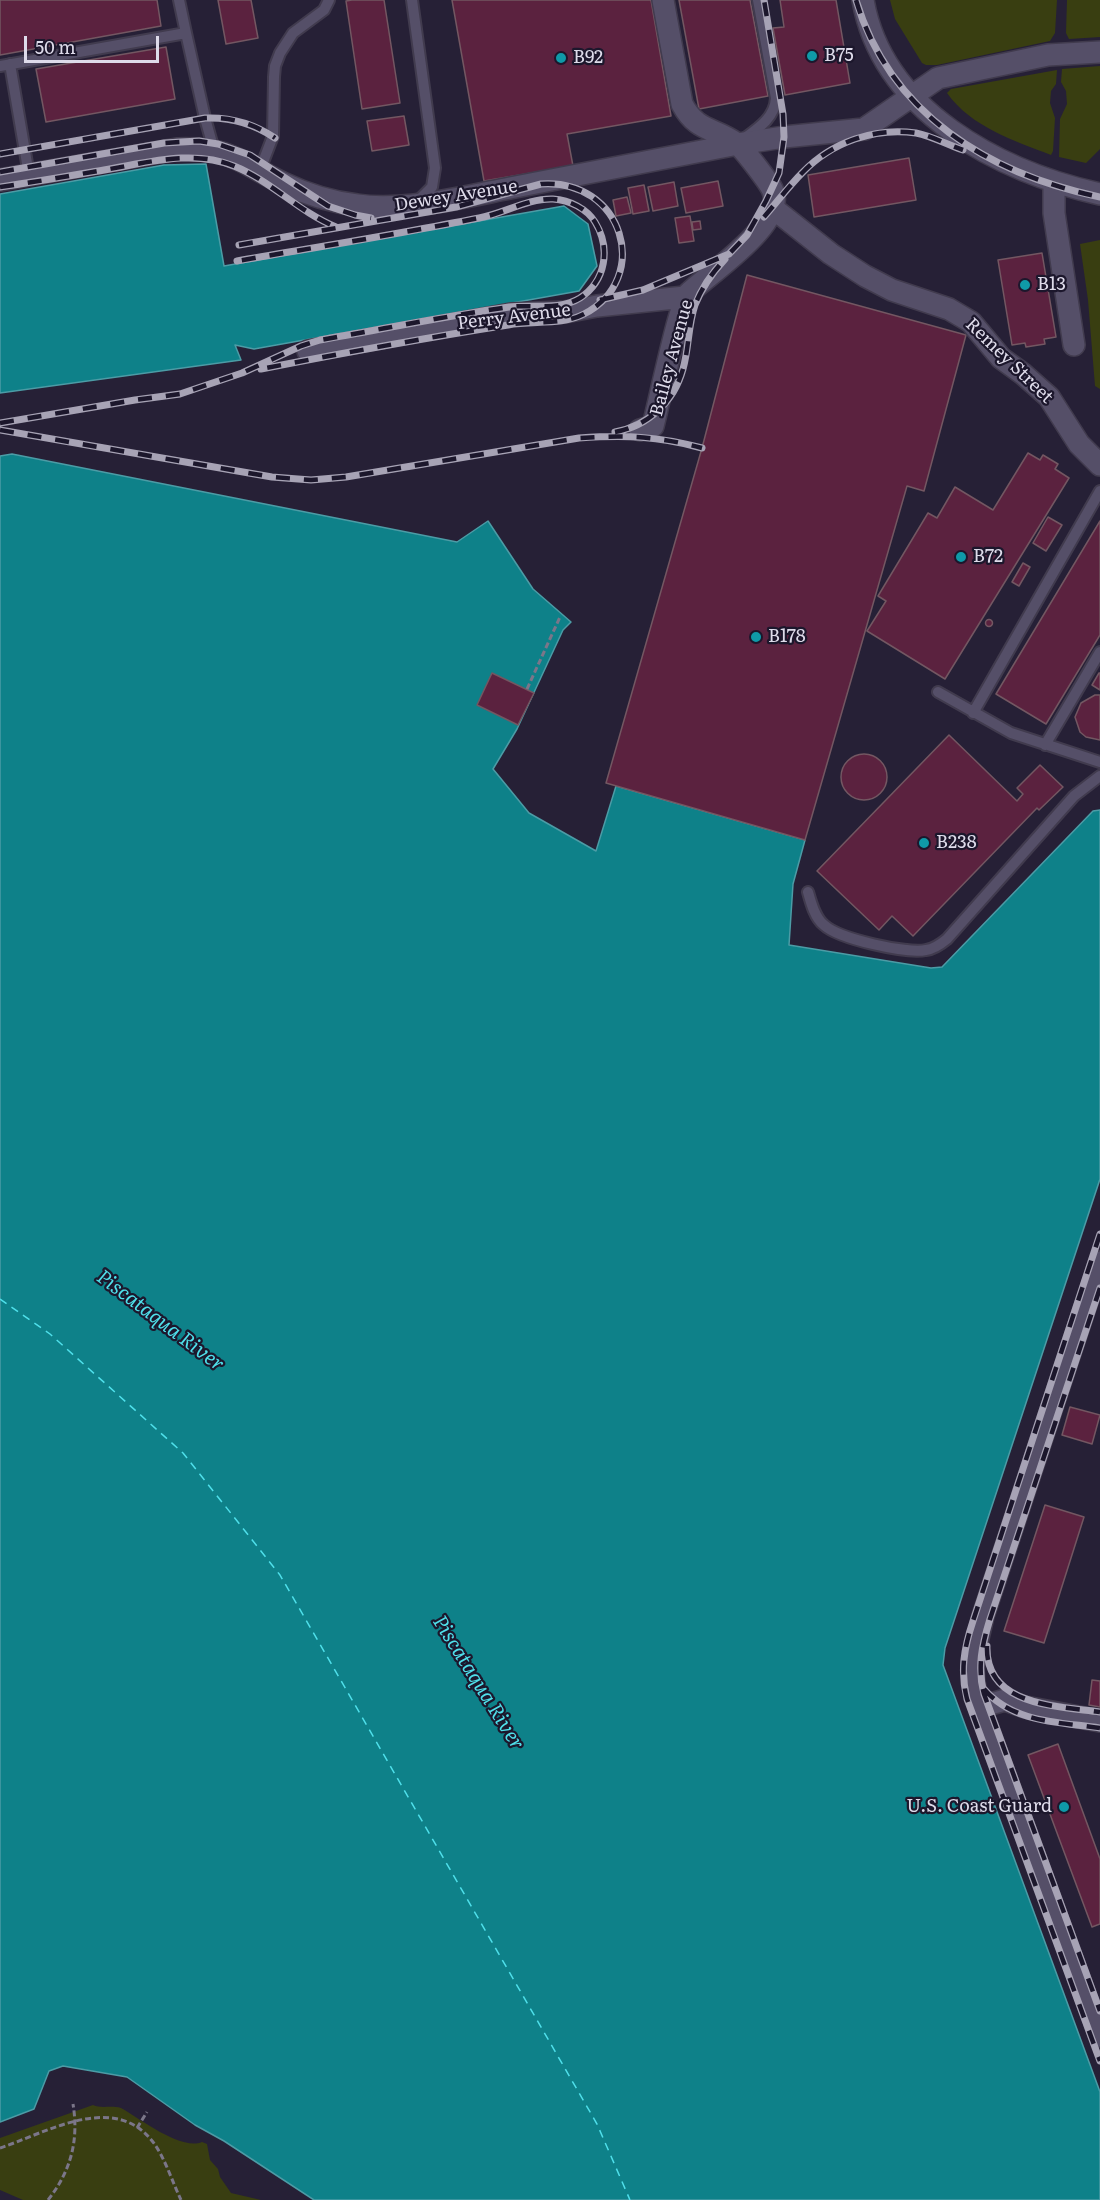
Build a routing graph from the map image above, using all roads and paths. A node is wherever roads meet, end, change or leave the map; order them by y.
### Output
1 (179, 0) edge
2 (329, 0) edge
3 (412, 0) edge
4 (663, 0) edge
5 (758, 0) edge
6 (862, 0) edge
7 (186, 33) junction
8 (1100, 52) edge
9 (5, 65) edge
10 (912, 96) junction
11 (738, 144) junction
12 (216, 150) junction
13 (260, 170) junction
14 (29, 175) junction
15 (0, 180) edge
16 (1054, 183) junction
17 (1100, 194) edge
18 (412, 204) junction
19 (774, 208) junction
20 (685, 297) junction
21 (1074, 345) dead end
22 (308, 351) dead end
23 (640, 430) dead end
24 (1100, 465) edge
25 (1100, 491) edge
26 (560, 617) dead end
27 (1100, 652) edge
28 (527, 689) dead end
29 (938, 692) dead end
30 (973, 713) junction
31 (1045, 745) junction
32 (1100, 762) edge
33 (1100, 776) edge
34 (808, 892) dead end
35 (1100, 1264) edge
36 (980, 1707) junction
37 (1100, 1721) edge
38 (1100, 2036) edge
39 (73, 2104) dead end
40 (147, 2112) dead end
41 (76, 2120) junction
42 (137, 2128) junction
43 (0, 2148) edge
44 (48, 2200) edge
45 (181, 2200) edge

1 - 7 lane
2 - 13 lane
3 - 18 lane
4 - 11 street
5 - 11 lane
6 - 10 street
7 - 9 lane
7 - 12 lane
8 - 10 street, Dewey Avenue
9 - 14 lane
10 - 11 street, Dewey Avenue
10 - 16 street
11 - 18 street, Dewey Avenue
11 - 19 street
12 - 13 street, Dewey Avenue
12 - 14 street, Dewey Avenue
13 - 18 street, Dewey Avenue
14 - 15 street, Dewey Avenue
16 - 17 street
16 - 21 street
19 - 20 street, Bailey Avenue
19 - 24 street, Remey Street
20 - 22 street, Perry Avenue
20 - 23 street, Bailey Avenue
25 - 30 lane
26 - 28 path
27 - 31 lane
29 - 30 lane
30 - 31 lane
31 - 32 lane
33 - 34 lane
35 - 36 street
36 - 37 street
36 - 38 street
39 - 41 path
40 - 42 path
41 - 42 path
41 - 43 path
41 - 44 path
42 - 45 path

